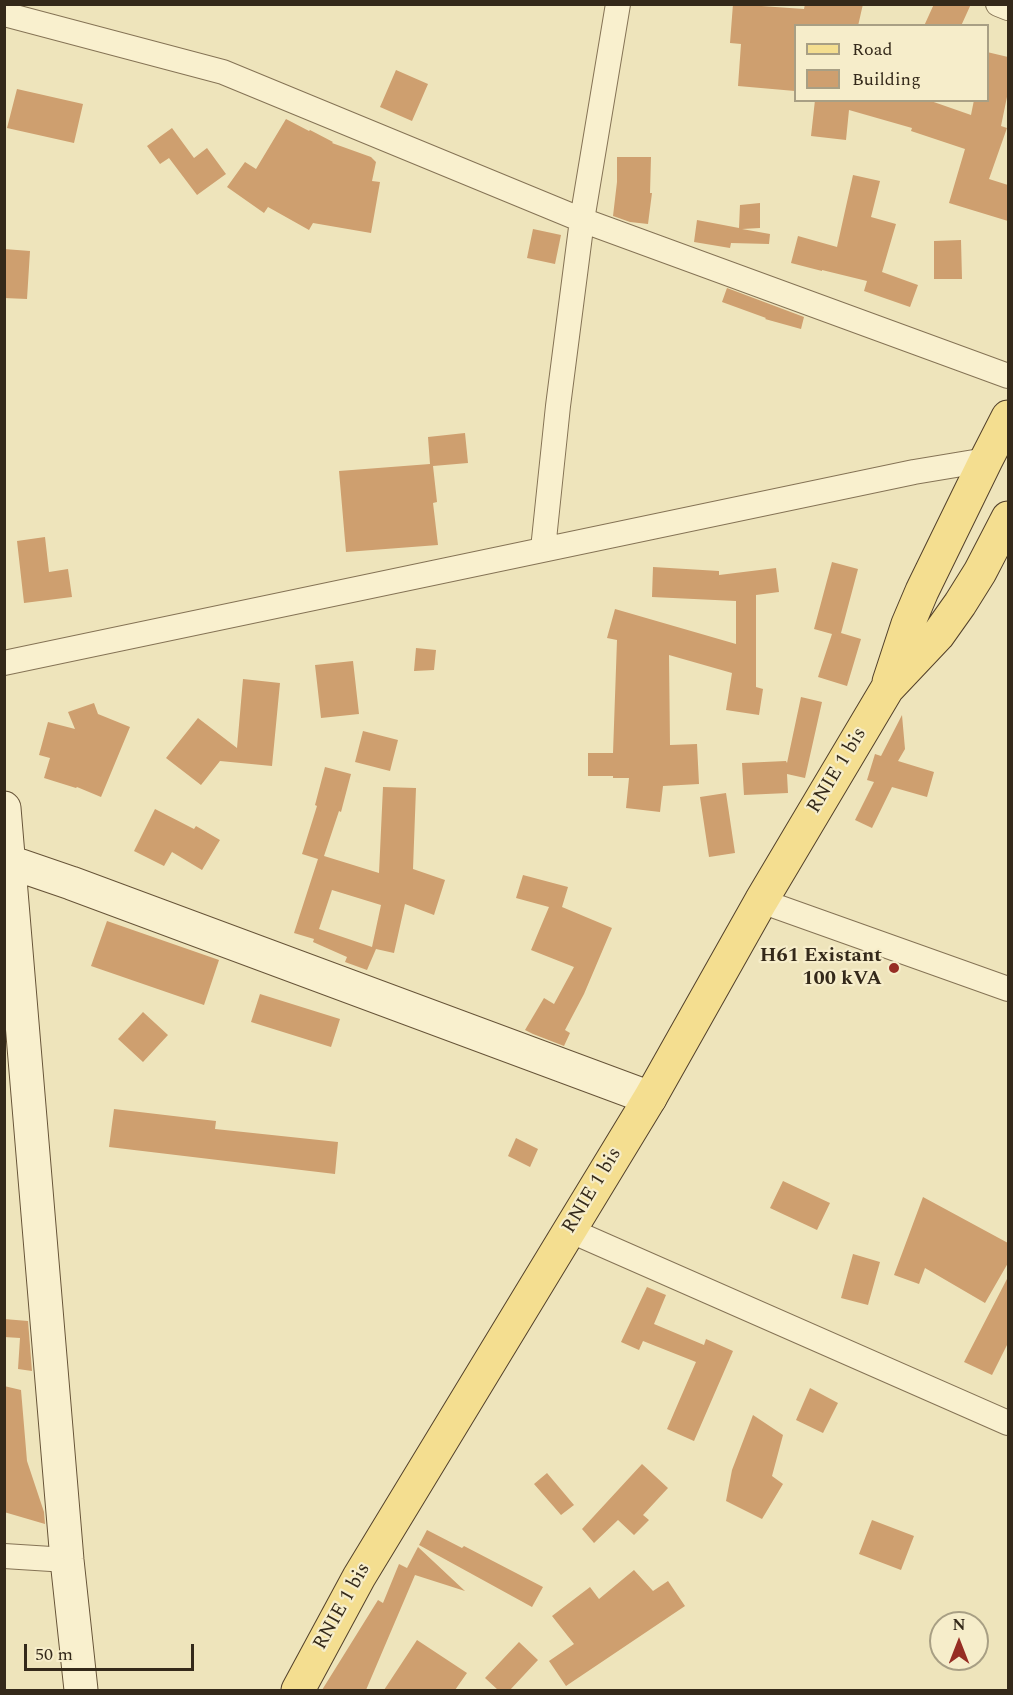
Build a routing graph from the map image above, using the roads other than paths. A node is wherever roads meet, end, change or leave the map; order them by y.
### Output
1 (618, 4) edge
2 (998, 4) edge
3 (1008, 8) edge
4 (4, 14) edge
5 (582, 220) junction
6 (1008, 376) edge
7 (1008, 417) edge
8 (986, 460) junction
9 (1008, 518) edge
10 (543, 549) junction
11 (4, 663) edge
12 (886, 690) junction
13 (4, 808) edge
14 (7, 861) edge
15 (761, 901) junction
16 (1008, 989) edge
17 (650, 1098) junction
18 (568, 1230) junction
19 (1008, 1422) edge
20 (4, 1556) edge
21 (67, 1560) junction
22 (81, 1690) edge
23 (297, 1690) edge

1 - 5 street
2 - 3 street
4 - 5 street
5 - 6 street
5 - 10 street
7 - 8 main road
8 - 10 street
8 - 12 main road
9 - 12 main road
10 - 11 street
12 - 15 main road, RNIE 1 bis
13 - 14 main road
14 - 17 main road
14 - 21 main road
15 - 16 street
15 - 17 main road, RNIE 1 bis
17 - 18 main road, RNIE 1 bis
18 - 19 street
18 - 23 main road, RNIE 1 bis
20 - 21 street
21 - 22 main road

